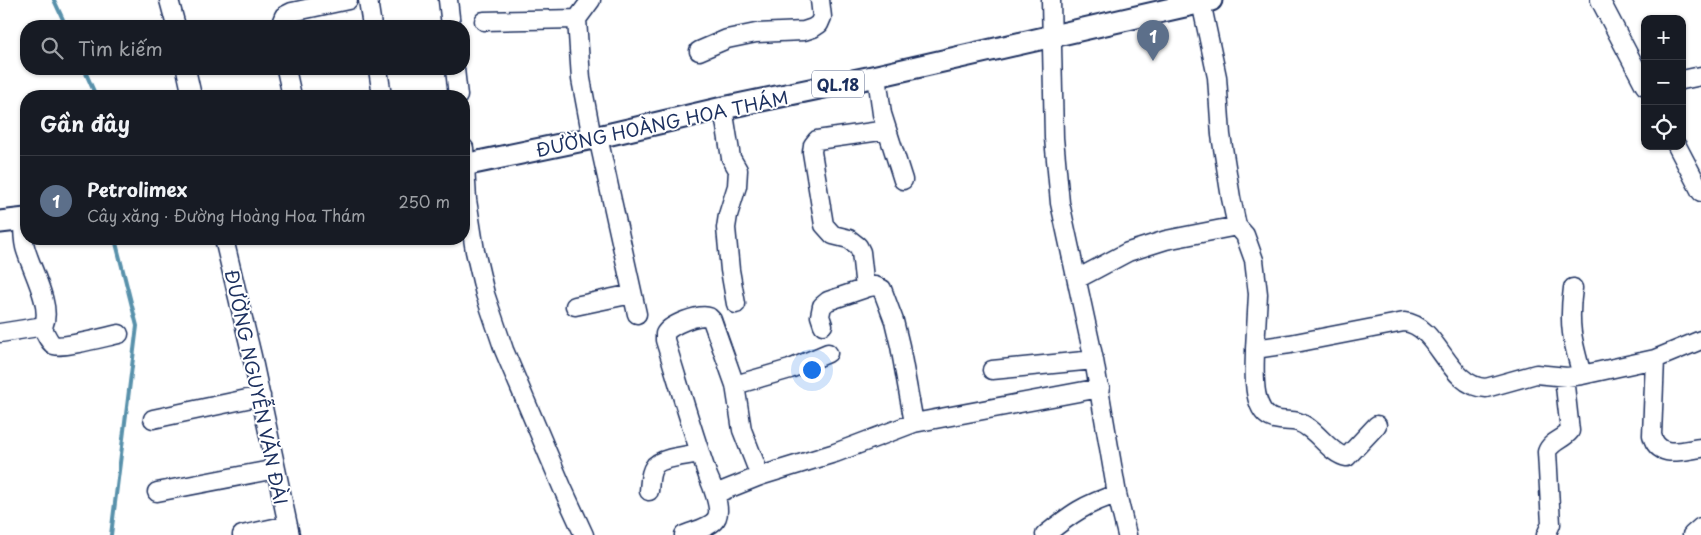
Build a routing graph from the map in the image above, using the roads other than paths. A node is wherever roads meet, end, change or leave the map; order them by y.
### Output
1 (169, 0) edge
2 (348, 0) edge
3 (368, 0) edge
4 (448, 0) edge
5 (591, 0) edge
6 (820, 0) edge
7 (1051, 0) edge
8 (1600, 0) edge
9 (1206, 1) edge
10 (577, 19) junction
11 (174, 20) edge
12 (282, 20) edge
13 (371, 20) edge
14 (450, 20) edge
15 (484, 21) dead end
16 (1051, 36) junction
17 (699, 51) dead end
18 (187, 75) edge
19 (287, 75) edge
20 (379, 75) edge
21 (456, 75) edge
22 (877, 76) junction
23 (1701, 76) edge
24 (1641, 78) edge
25 (1686, 79) edge
26 (191, 90) edge
27 (291, 90) edge
28 (381, 90) edge
29 (457, 90) edge
30 (723, 108) junction
31 (887, 130) junction
32 (595, 138) junction
33 (1681, 150) edge
34 (470, 158) edge
35 (1695, 166) edge
36 (903, 180) dead end
37 (1701, 192) edge
38 (470, 219) edge
39 (20, 220) edge
40 (0, 222) edge
41 (1237, 226) junction
42 (25, 245) edge
43 (225, 245) edge
44 (1078, 279) junction
45 (865, 288) junction
46 (1573, 288) dead end
47 (632, 294) junction
48 (736, 304) dead end
49 (574, 306) dead end
50 (637, 314) dead end
51 (823, 325) dead end
52 (41, 326) junction
53 (0, 333) edge
54 (118, 334) dead end
55 (1701, 340) edge
56 (1255, 349) junction
57 (828, 353) dead end
58 (1656, 359) junction
59 (1094, 360) junction
60 (992, 370) dead end
61 (1582, 375) junction
62 (1564, 377) junction
63 (735, 386) junction
64 (1100, 388) junction
65 (260, 396) junction
66 (153, 419) dead end
67 (914, 423) junction
68 (1377, 425) dead end
69 (1701, 448) edge
70 (700, 453) junction
71 (276, 469) junction
72 (760, 476) junction
73 (157, 492) dead end
74 (649, 492) dead end
75 (715, 494) junction
76 (1117, 494) junction
77 (1701, 527) edge
78 (289, 530) edge
79 (242, 535) edge
80 (584, 535) edge
81 (684, 535) edge
82 (1045, 535) edge
83 (1127, 535) edge
84 (1546, 535) edge
85 (1692, 535) edge

1 - 11 street
2 - 12 street
3 - 13 street
4 - 14 street
5 - 10 street
6 - 17 street
7 - 16 street
8 - 24 street
9 - 16 main road, ĐƯỜNG HOÀNG HOA THÁM / QL.18
9 - 41 street
10 - 15 street
10 - 32 street
16 - 22 main road, ĐƯỜNG HOÀNG HOA THÁM / QL.18
16 - 44 street
18 - 26 street
19 - 27 street
20 - 28 street
21 - 29 street
22 - 30 main road, ĐƯỜNG HOÀNG HOA THÁM / QL.18
22 - 31 street
23 - 25 street
30 - 32 main road, ĐƯỜNG HOÀNG HOA THÁM / QL.18
30 - 48 street
31 - 36 street
31 - 45 street
32 - 34 main road, ĐƯỜNG HOÀNG HOA THÁM / QL.18
32 - 47 street
33 - 35 street
35 - 37 street
38 - 80 street
39 - 40 main road
41 - 44 street
41 - 56 street
42 - 52 street
43 - 65 street, ĐƯỜNG NGUYỄN VĂN ĐÀI
44 - 59 street
45 - 51 street
45 - 67 street
46 - 61 street
47 - 49 street
47 - 50 street
52 - 53 street
52 - 54 street
55 - 58 street
56 - 62 street
56 - 68 street
57 - 63 street
58 - 61 street
58 - 69 street
59 - 60 street
59 - 64 street
61 - 62 street
62 - 84 street
63 - 70 street
63 - 72 street
64 - 67 street
64 - 76 street
65 - 66 street
65 - 71 street, ĐƯỜNG NGUYỄN VĂN ĐÀI
67 - 72 street
70 - 74 street
70 - 75 street
71 - 73 street
71 - 78 street, ĐƯỜNG NGUYỄN VĂN ĐÀI
72 - 75 street
75 - 81 street
76 - 82 street
76 - 83 street
77 - 85 street
78 - 79 street

